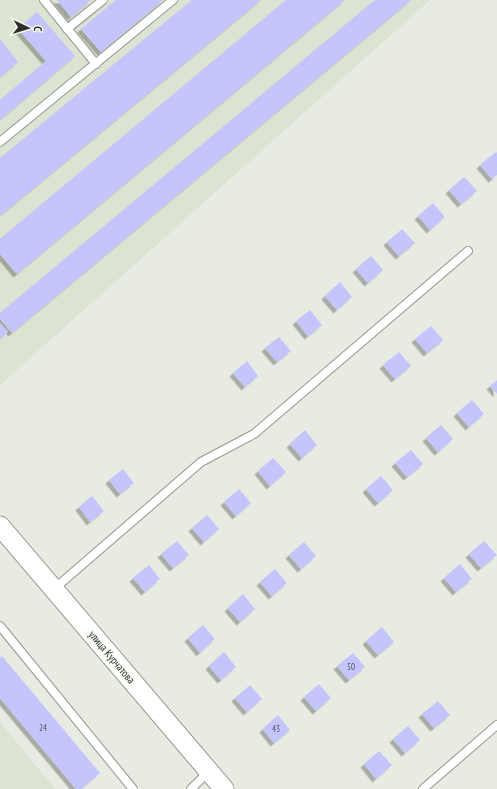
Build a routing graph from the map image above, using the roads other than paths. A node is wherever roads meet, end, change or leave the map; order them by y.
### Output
1 (44, 0) edge
2 (103, 0) edge
3 (173, 0) edge
4 (68, 29) junction
5 (96, 64) junction
6 (0, 142) edge
7 (468, 251) dead end
8 (2, 534) edge
9 (54, 589) junction
10 (0, 626) edge
11 (497, 725) edge
12 (209, 771) junction
13 (133, 789) edge
14 (191, 789) edge
15 (224, 789) edge
16 (423, 789) edge

1 - 4 lane
2 - 4 lane
3 - 5 lane
4 - 5 lane
5 - 6 lane
7 - 9 lane
8 - 9 street, улица Курчатова
9 - 12 street, улица Курчатова
10 - 13 lane
11 - 16 lane
12 - 14 lane
12 - 15 street, улица Курчатова

